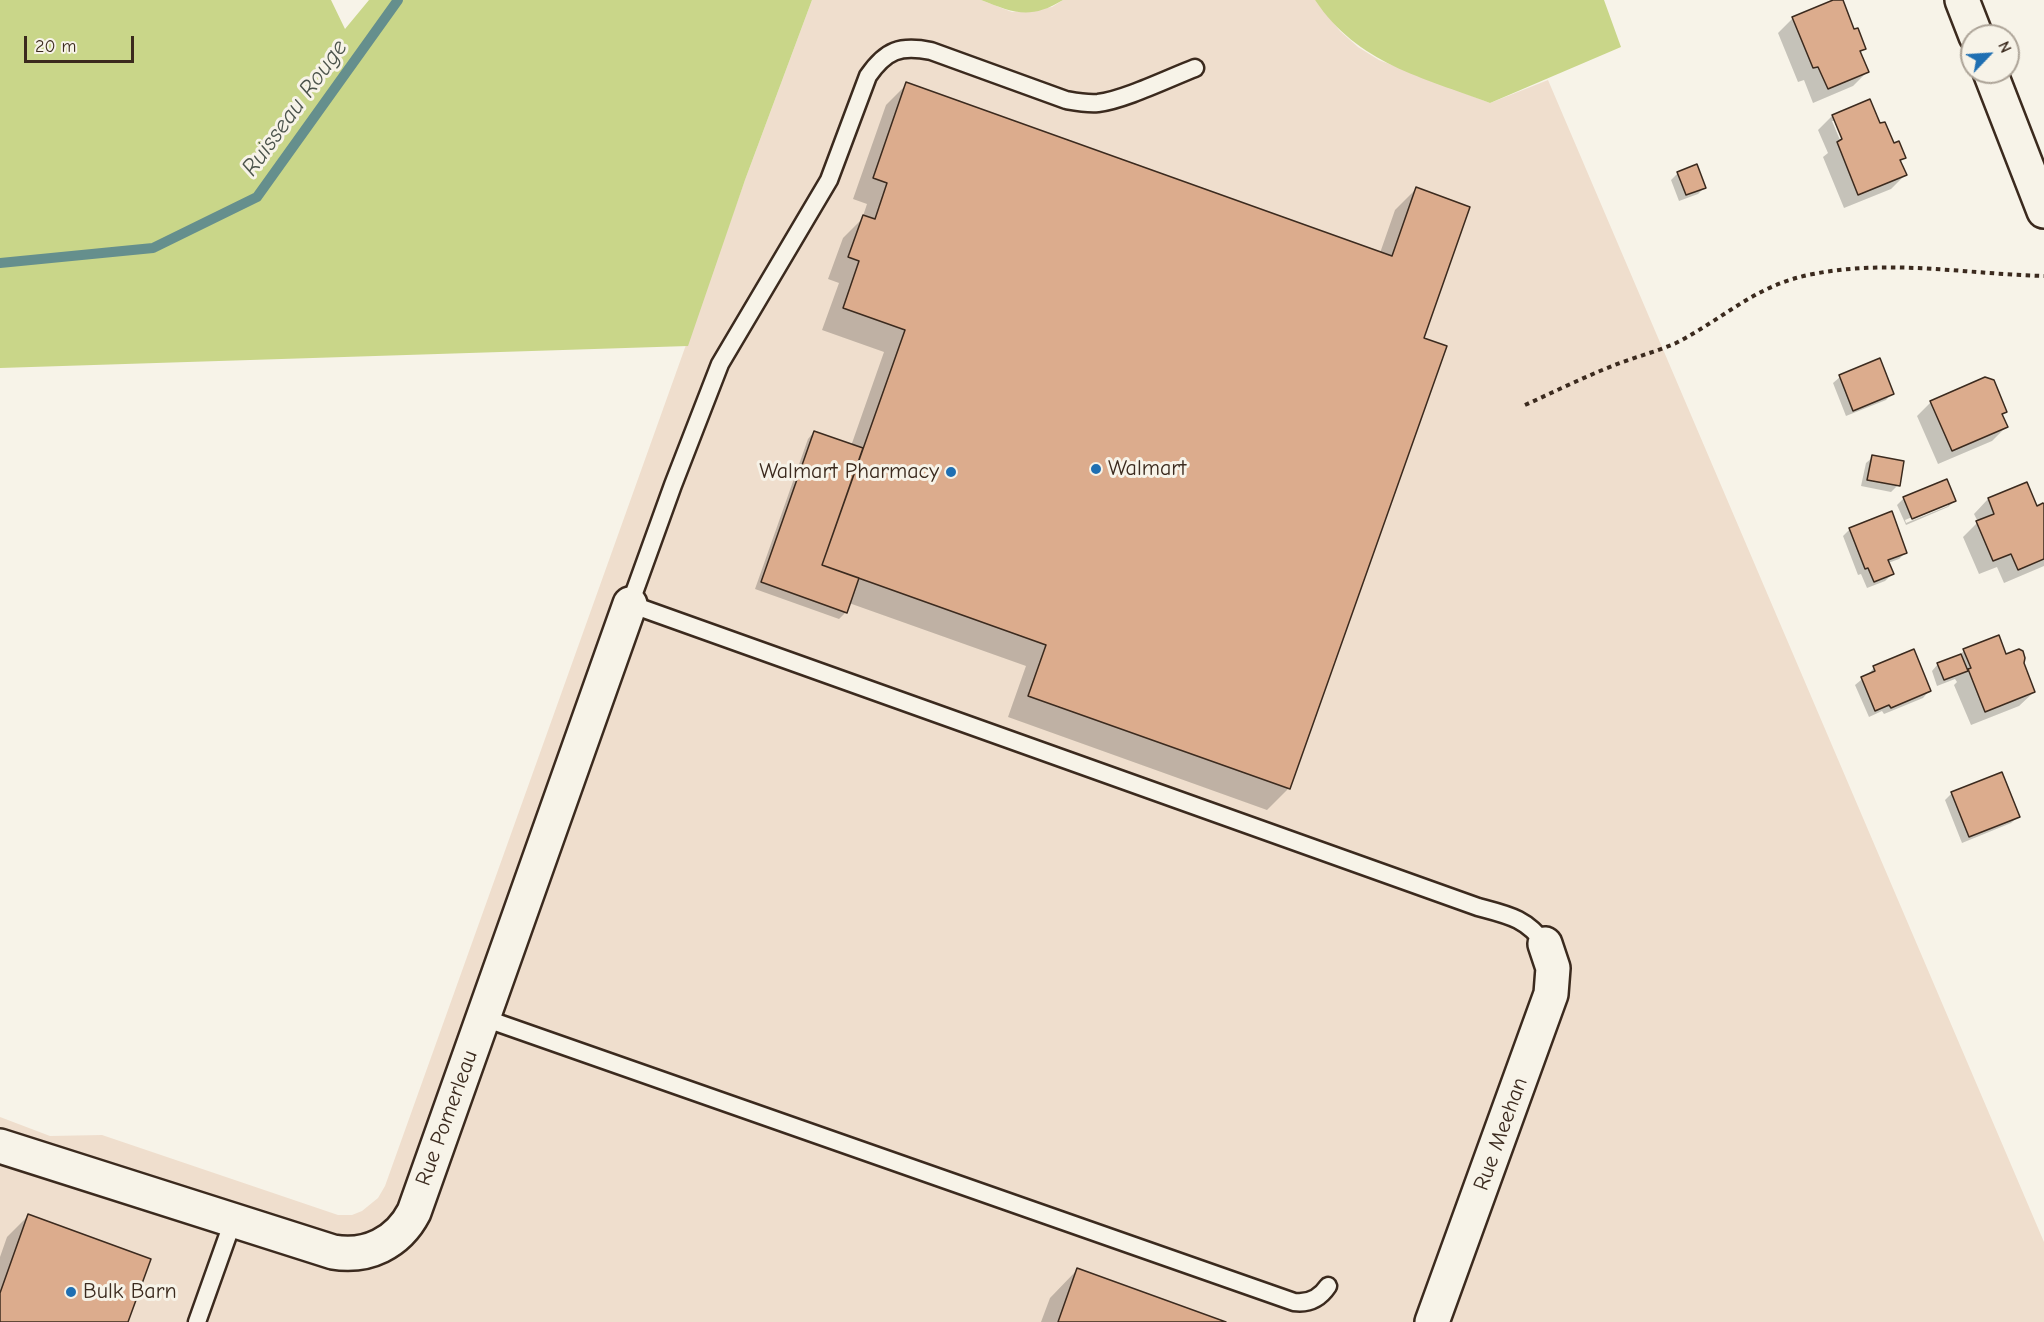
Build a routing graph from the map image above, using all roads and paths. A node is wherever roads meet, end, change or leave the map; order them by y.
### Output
1 (1962, 0) edge
2 (1971, 24) edge
3 (1195, 68) dead end
4 (1995, 84) edge
5 (2044, 211) edge
6 (2044, 276) edge
7 (1524, 405) dead end
8 (630, 604) junction
9 (1545, 944) joint
10 (484, 1018) junction
11 (0, 1146) edge
12 (233, 1221) junction
13 (1328, 1286) dead end
14 (198, 1322) edge
15 (1432, 1322) edge

1 - 2 street
3 - 8 lane
4 - 5 street
6 - 7 path
8 - 9 lane
8 - 10 street, Rue Pomerleau
9 - 15 street, Rue Meehan
10 - 12 street, Rue Pomerleau
10 - 13 lane
11 - 12 street, Rue Pomerleau
12 - 14 lane

